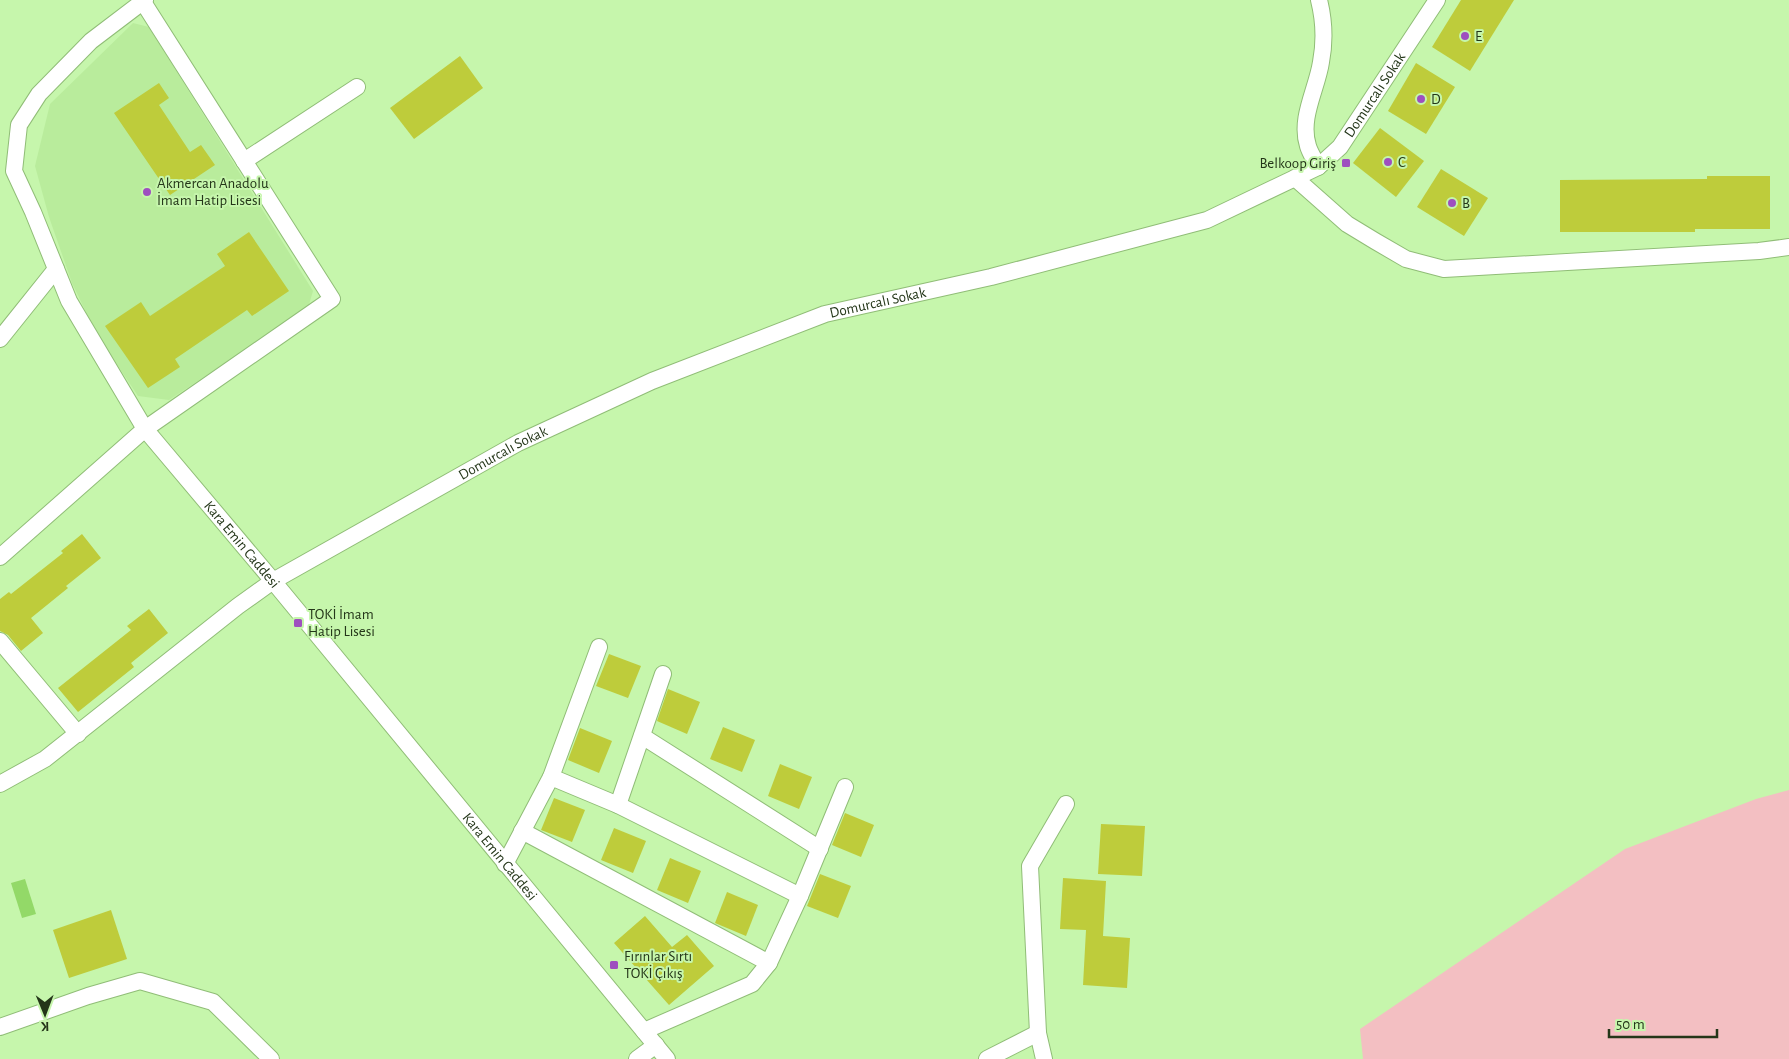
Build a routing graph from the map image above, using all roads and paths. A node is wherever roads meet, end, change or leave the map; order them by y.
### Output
1 (1319, 0) edge
2 (1437, 0) edge
3 (144, 1) edge
4 (357, 87) dead end
5 (0, 157) edge
6 (244, 161) junction
7 (1318, 167) junction
8 (14, 171) junction
9 (1295, 178) junction
10 (1789, 247) edge
11 (56, 269) junction
12 (0, 339) edge
13 (145, 429) junction
14 (0, 558) edge
15 (273, 581) junction
16 (0, 641) edge
17 (599, 648) dead end
18 (663, 674) dead end
19 (78, 734) junction
20 (642, 736) junction
21 (551, 777) junction
22 (0, 784) edge
23 (845, 788) dead end
24 (1066, 804) dead end
25 (618, 805) junction
26 (522, 832) junction
27 (820, 849) junction
28 (505, 864) junction
29 (800, 896) junction
30 (769, 963) junction
31 (0, 1027) edge
32 (644, 1031) junction
33 (1038, 1034) junction
34 (656, 1045) junction
35 (271, 1059) edge
36 (637, 1059) edge
37 (668, 1059) edge
38 (987, 1059) edge
39 (1044, 1059) edge

1 - 7 street
2 - 7 street, Domurcalı Sokak
3 - 6 street
3 - 8 street
4 - 6 street
5 - 8 street
6 - 13 street
7 - 9 street, Domurcalı Sokak
8 - 11 street, Kara Emin Caddesi
9 - 10 street
9 - 15 street, Domurcalı Sokak
11 - 12 street
11 - 13 street, Kara Emin Caddesi
13 - 14 street
13 - 15 street, Kara Emin Caddesi
15 - 19 street, Domurcalı Sokak
15 - 28 street, Kara Emin Caddesi
16 - 19 street
17 - 21 street
18 - 20 street
19 - 22 street, Domurcalı Sokak
20 - 25 street
20 - 27 street
21 - 25 street
21 - 26 street
23 - 27 street
24 - 33 street
25 - 29 street
26 - 28 street
26 - 30 street
27 - 29 street
28 - 32 street, Kara Emin Caddesi
29 - 30 street
30 - 32 street
31 - 35 street
32 - 34 street, Kara Emin Caddesi
33 - 38 street
33 - 39 street
34 - 36 street
34 - 37 street, Kara Emin Caddesi

